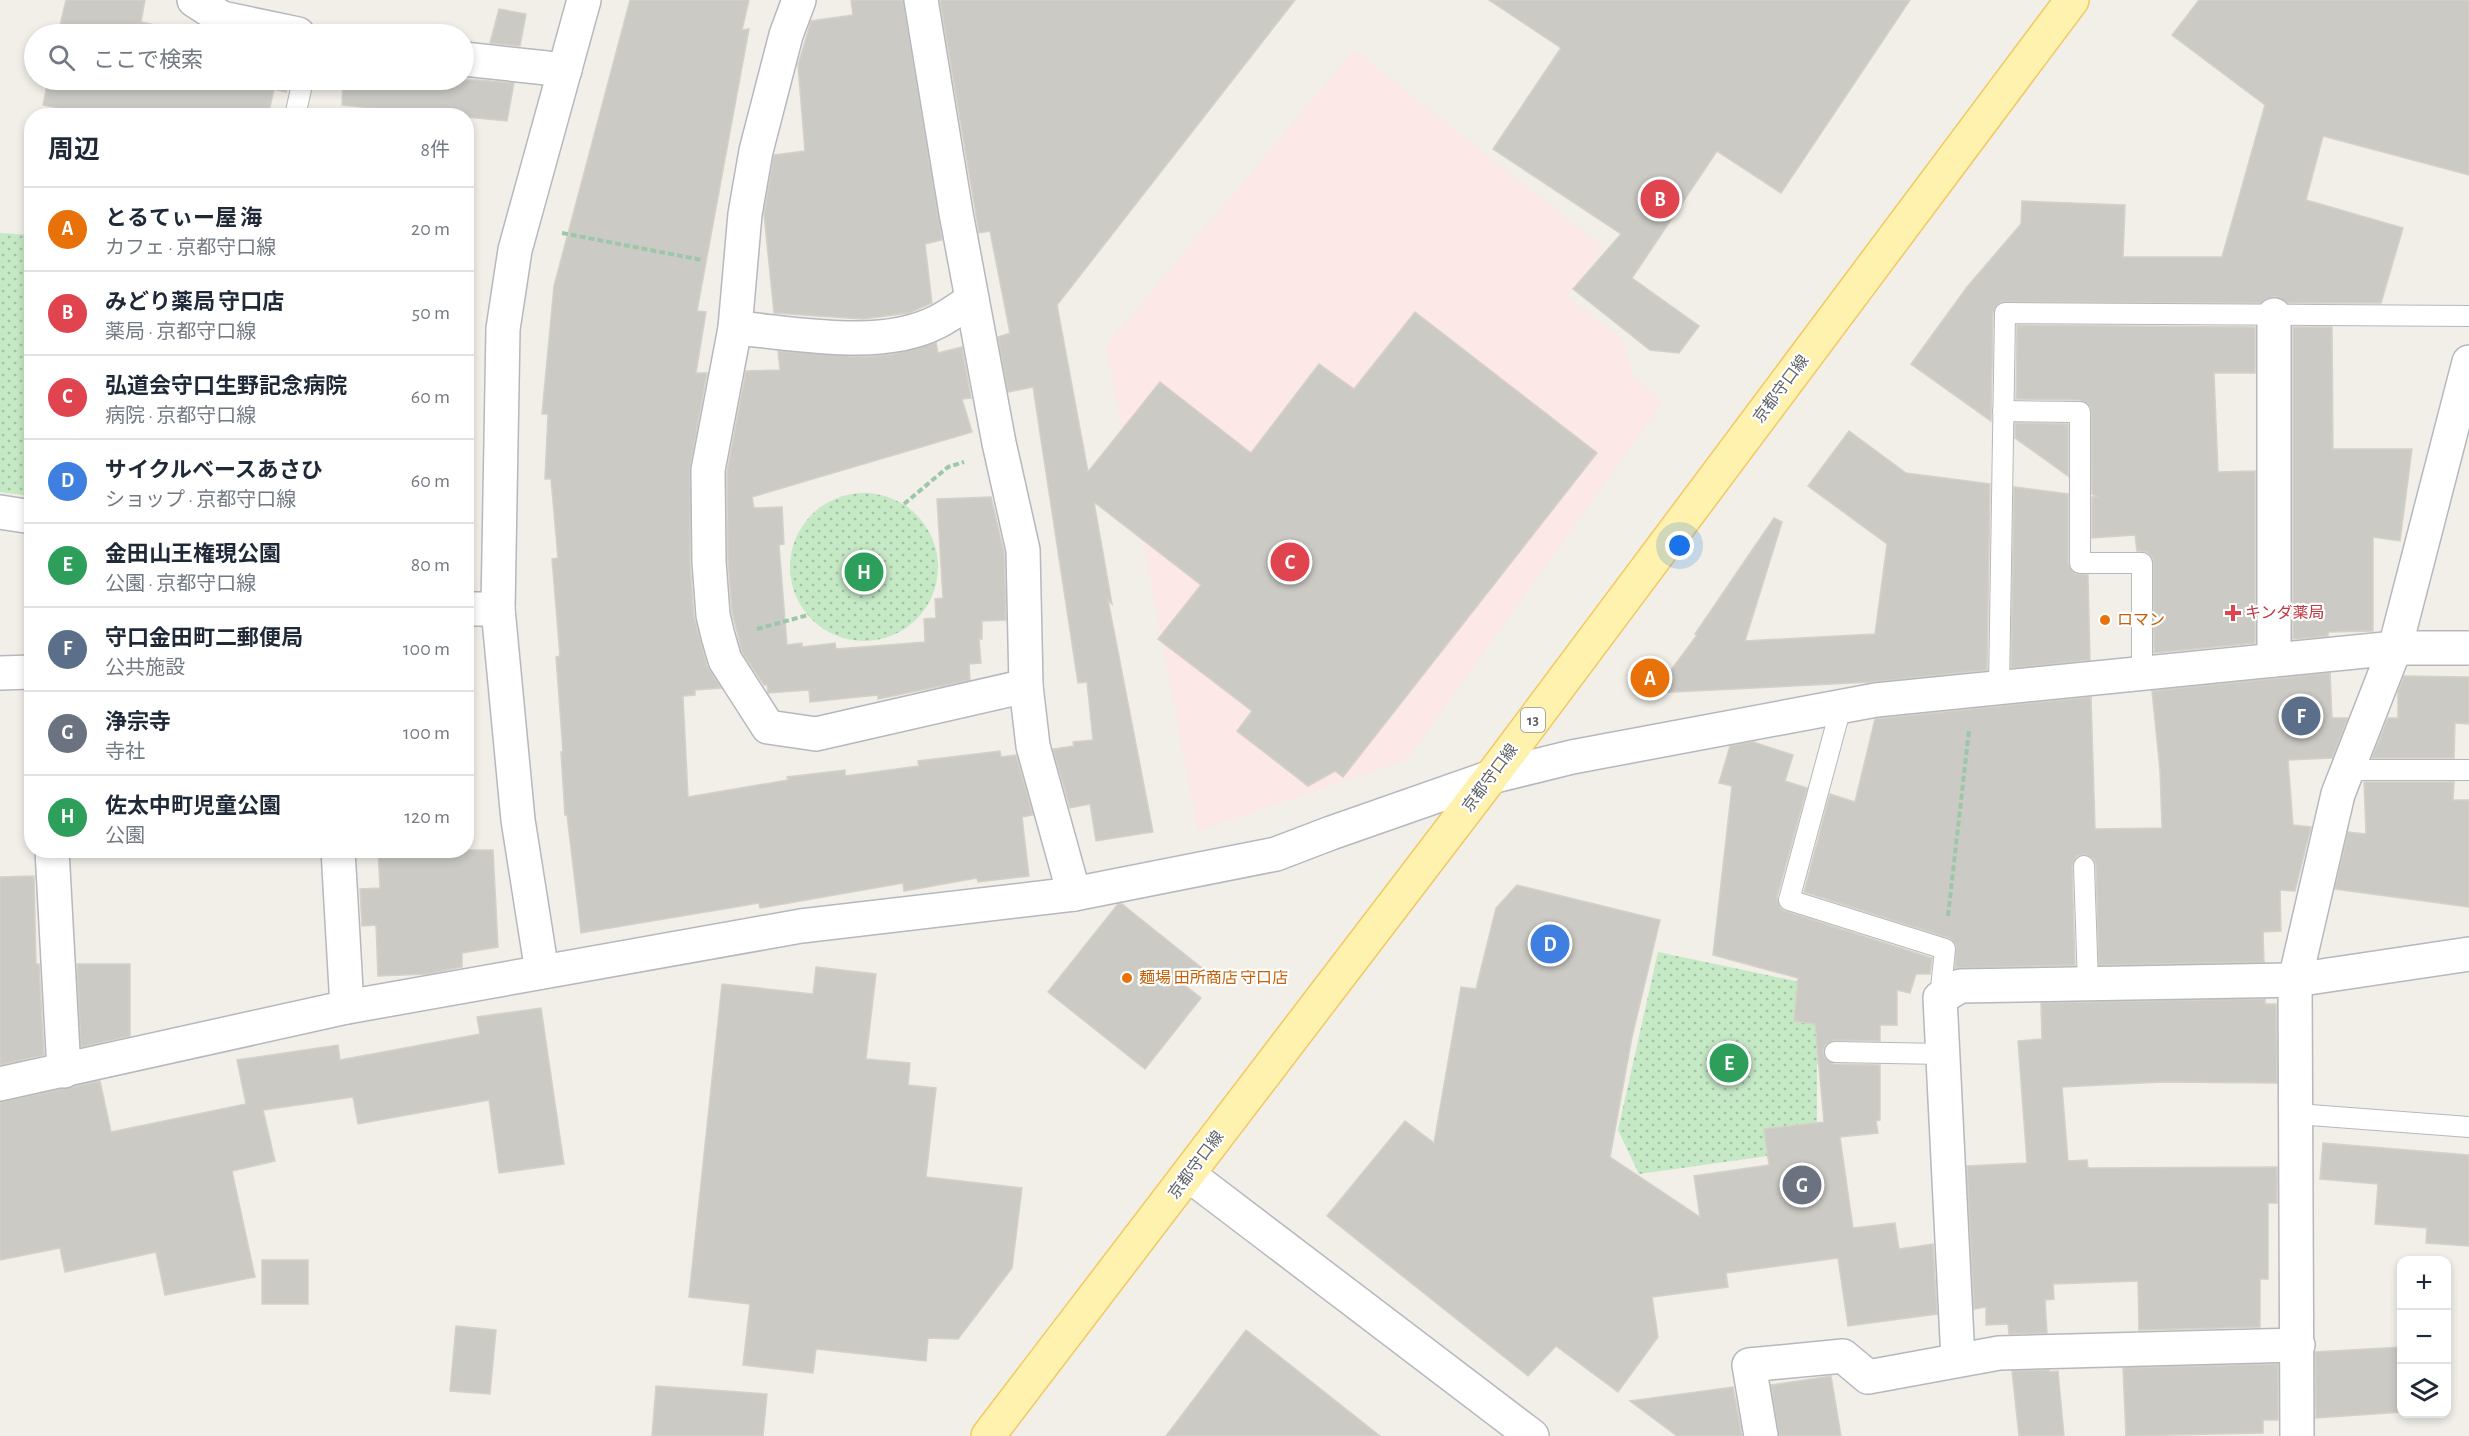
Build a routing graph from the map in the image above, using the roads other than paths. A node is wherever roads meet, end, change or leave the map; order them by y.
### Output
1 (584, 0) edge
2 (799, 0) edge
3 (921, 0) edge
4 (2072, 0) edge
5 (203, 3) edge
6 (250, 24) edge
7 (474, 60) edge
8 (564, 70) junction
9 (301, 90) edge
10 (297, 108) edge
11 (972, 300) junction
12 (2274, 315) junction
13 (2469, 316) edge
14 (735, 328) junction
15 (2469, 362) edge
16 (2003, 411) junction
17 (0, 512) edge
18 (24, 515) edge
19 (482, 609) edge
20 (2395, 648) junction
21 (2469, 648) edge
22 (2274, 660) junction
23 (24, 672) edge
24 (0, 673) edge
25 (2142, 673) junction
26 (1026, 686) junction
27 (1987, 689) junction
28 (1841, 707) junction
29 (2348, 770) junction
30 (2469, 770) edge
31 (1491, 777) junction
32 (52, 858) edge
33 (338, 858) edge
34 (2084, 866) dead end
35 (1074, 894) junction
36 (2469, 954) edge
37 (542, 972) junction
38 (2295, 980) junction
39 (2088, 984) junction
40 (1940, 999) junction
41 (347, 1007) junction
42 (1835, 1052) dead end
43 (1943, 1054) junction
44 (64, 1071) junction
45 (0, 1084) edge
46 (2297, 1114) junction
47 (2469, 1127) edge
48 (1189, 1175) junction
49 (2298, 1345) junction
50 (1958, 1360) junction
51 (988, 1436) edge
52 (1532, 1436) edge
53 (1761, 1436) edge
54 (2297, 1436) edge

1 - 8 street
2 - 14 street
3 - 11 street
4 - 31 main road, 京都守口線 / 13
5 - 6 street
7 - 8 street
8 - 19 street
9 - 10 lane
11 - 14 street
11 - 26 street
12 - 13 lane
12 - 16 lane
12 - 22 street
14 - 26 street
15 - 20 street
16 - 25 lane
16 - 27 lane
17 - 18 street
19 - 37 street
20 - 21 street
20 - 22 street
20 - 29 street
22 - 25 street
23 - 24 street
25 - 27 street
26 - 35 street
27 - 28 street
28 - 31 street
28 - 40 lane
29 - 30 lane
29 - 38 street
31 - 35 street
31 - 48 main road, 京都守口線 / 13
32 - 44 street
33 - 41 street
34 - 39 lane
35 - 37 street
36 - 38 street
37 - 41 street
38 - 39 street
38 - 46 street
39 - 40 street
40 - 43 street
41 - 44 street
42 - 43 lane
43 - 50 street
44 - 45 street
46 - 47 lane
46 - 49 street
48 - 51 main road, 京都守口線 / 13
48 - 52 street
49 - 50 street
49 - 54 street
50 - 53 street

